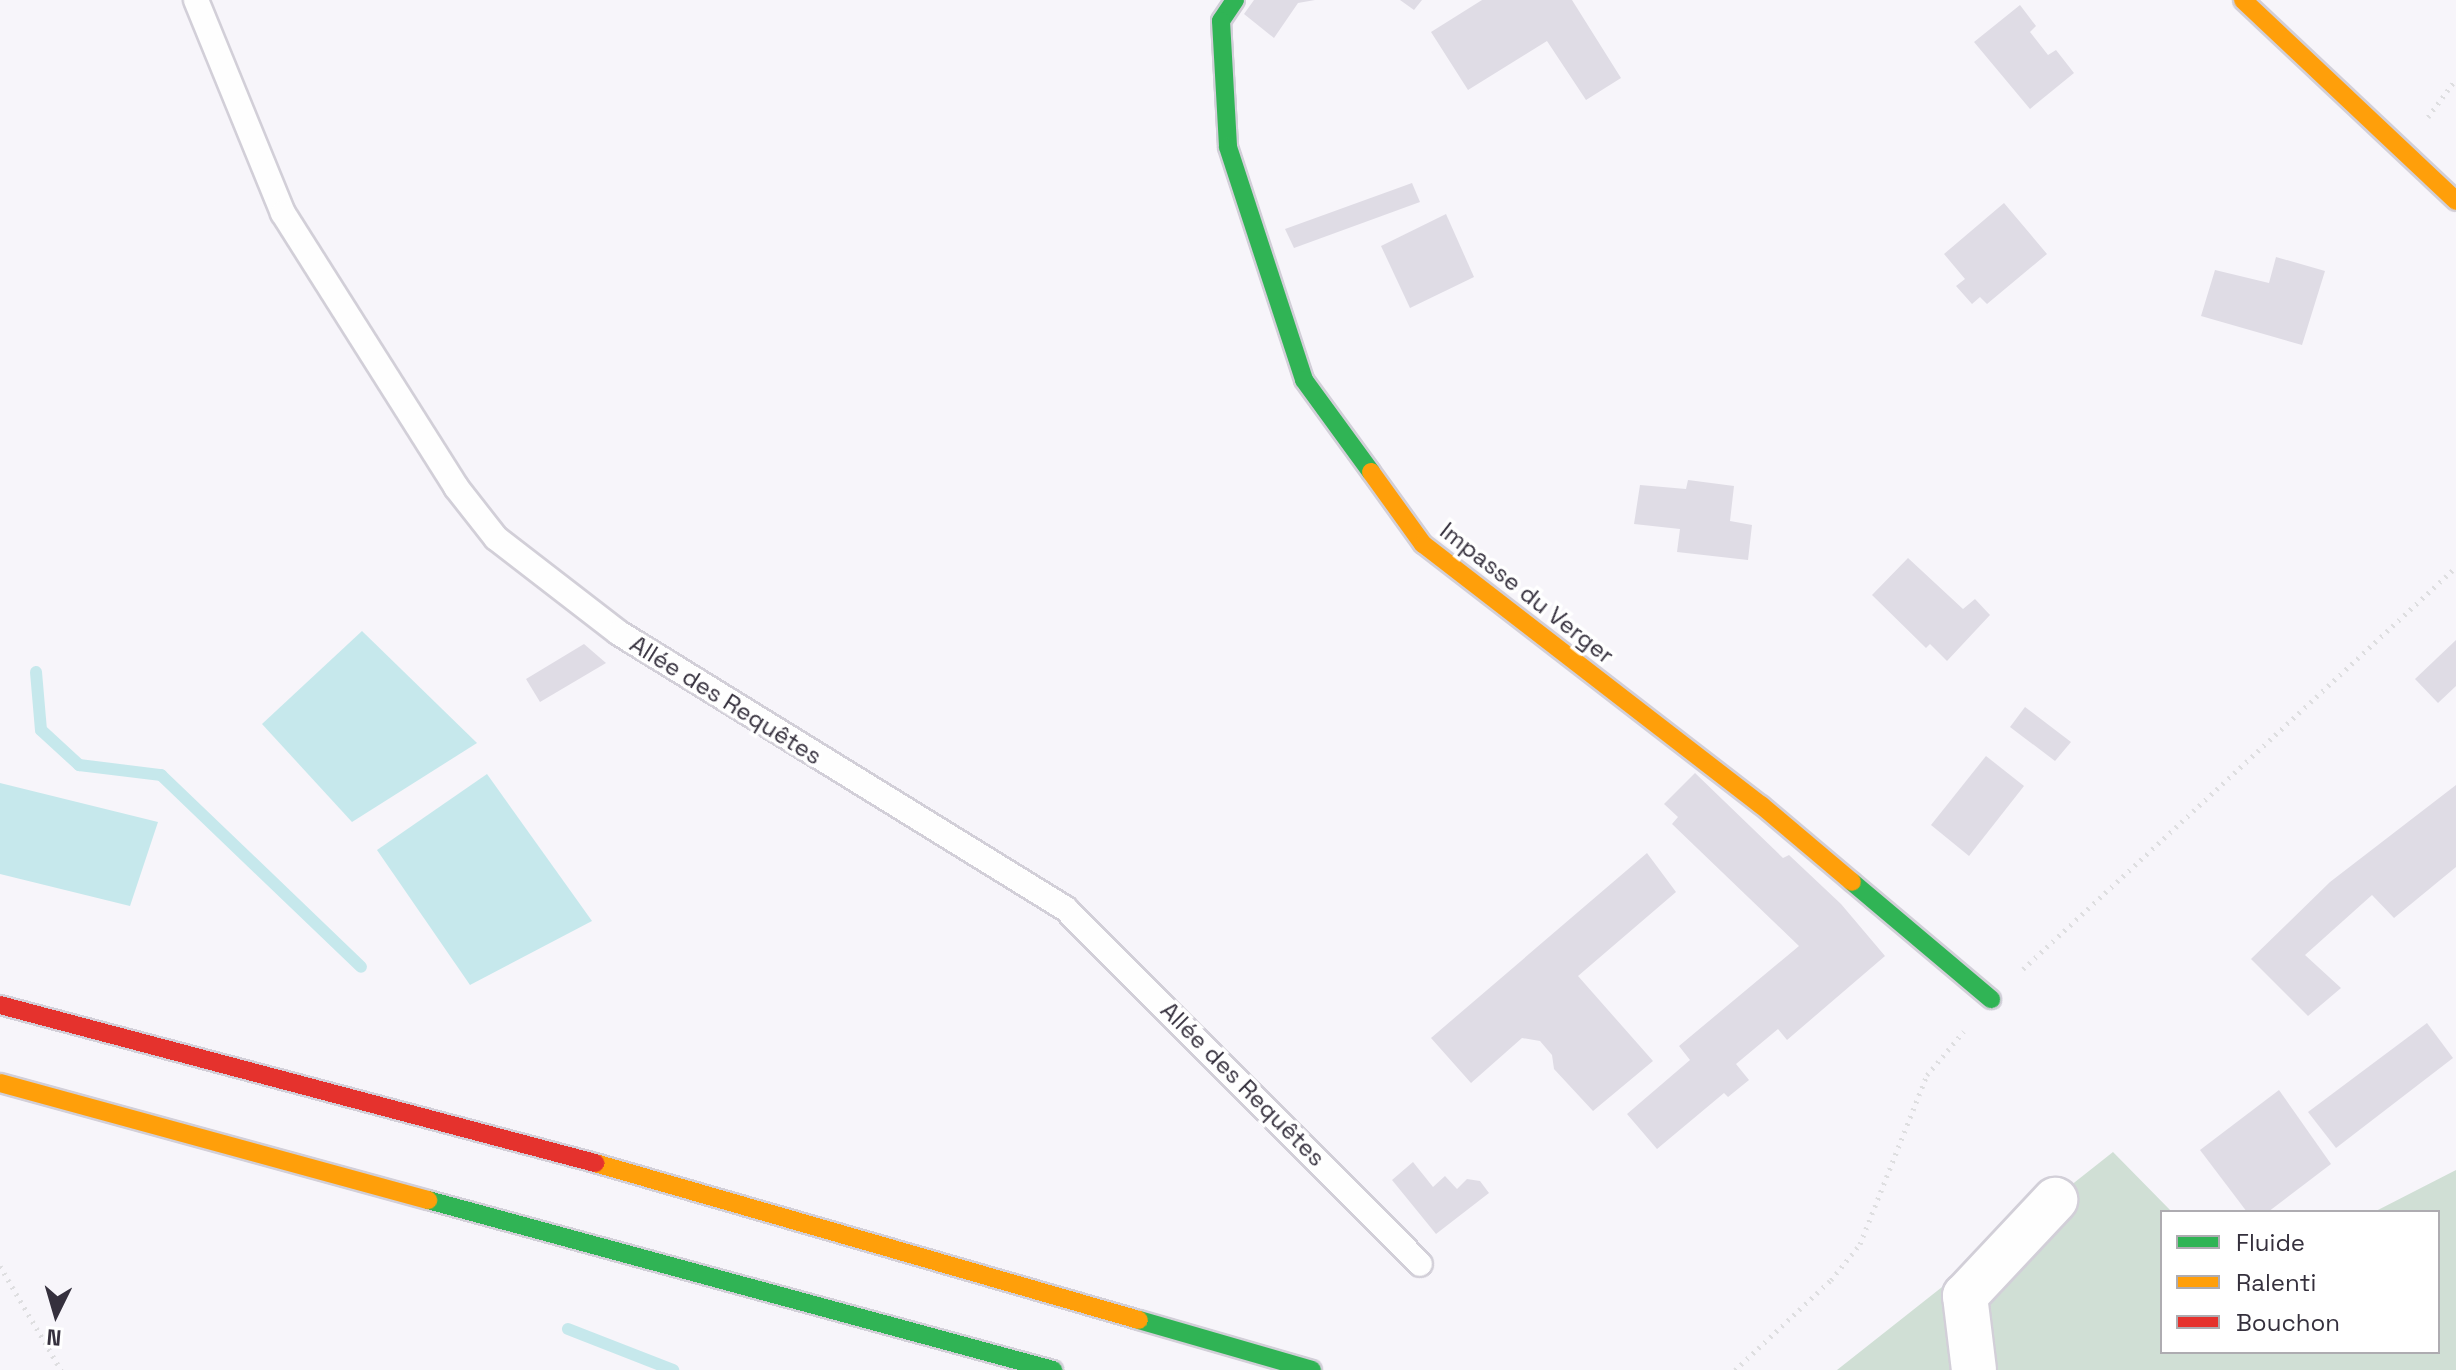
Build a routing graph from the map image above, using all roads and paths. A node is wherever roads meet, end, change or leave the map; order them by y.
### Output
1 (196, 0) edge
2 (1235, 0) edge
3 (2243, 0) edge
4 (2456, 201) edge
5 (2456, 567) edge
6 (1991, 999) junction
7 (0, 1005) edge
8 (0, 1083) edge
9 (2055, 1200) dead end
10 (1420, 1264) dead end
11 (0, 1266) edge
12 (61, 1370) edge
13 (1053, 1370) edge
14 (1312, 1370) edge
15 (1735, 1370) edge
16 (1974, 1370) edge

1 - 10 lane, Allée des Requêtes
2 - 6 main road, Impasse du Verger
3 - 4 main road
5 - 6 path
6 - 15 path
7 - 14 main road
8 - 13 main road
9 - 16 street
11 - 12 path

